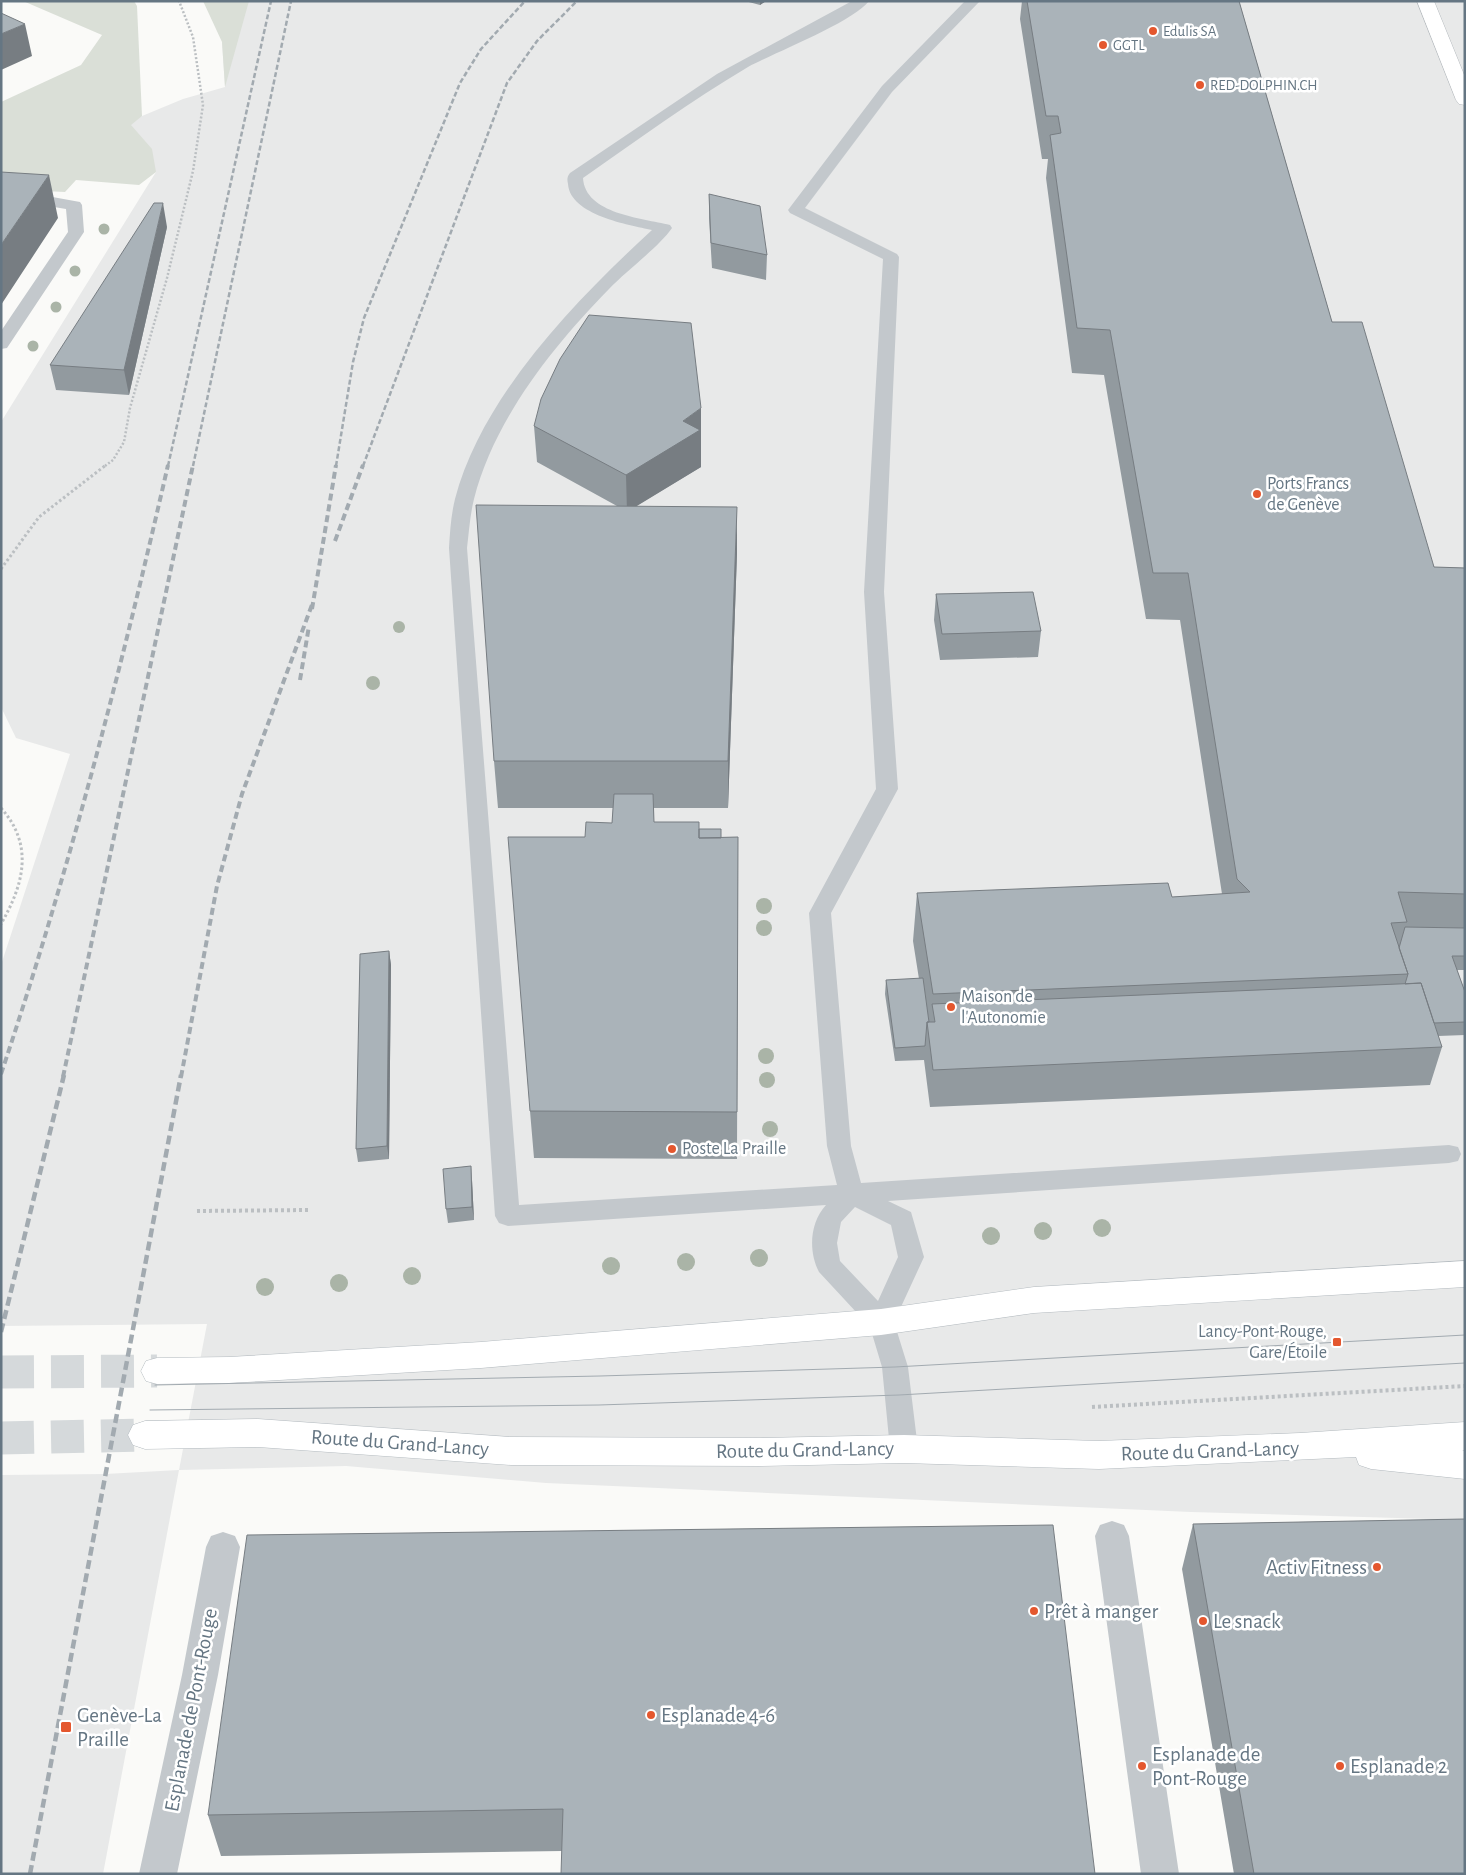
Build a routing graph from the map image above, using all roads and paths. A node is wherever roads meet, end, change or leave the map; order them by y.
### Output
1 (179, 1) edge
2 (862, 1) edge
3 (974, 1) edge
4 (1425, 1) edge
5 (1465, 100) edge
6 (1, 198) edge
7 (1, 344) edge
8 (1, 569) edge
9 (1, 808) edge
10 (1, 924) edge
11 (1449, 1154) dead end
12 (852, 1194) junction
13 (310, 1210) dead end
14 (197, 1211) dead end
15 (1465, 1274) edge
16 (881, 1322) junction
17 (158, 1371) tunnel mouth
18 (1465, 1386) edge
19 (1092, 1406) dead end
20 (145, 1435) tunnel mouth
21 (1465, 1436) edge
22 (1300, 1448) junction
23 (904, 1449) junction
24 (1465, 1465) edge
25 (1112, 1536) dead end
26 (223, 1547) dead end
27 (158, 1874) edge
28 (1160, 1874) edge

1 - 8 path
2 - 12 lane
3 - 12 lane
4 - 5 main road
6 - 7 lane
9 - 10 path
11 - 12 lane
12 - 16 lane
12 - 16 lane
13 - 14 path
15 - 16 main road
16 - 17 main road
16 - 23 lane
18 - 19 path
20 - 23 main road, Route du Grand-Lancy
21 - 22 main road, Route du Grand-Lancy
22 - 23 main road, Route du Grand-Lancy
22 - 24 main road
25 - 28 street
26 - 27 street, Esplanade de Pont-Rouge

